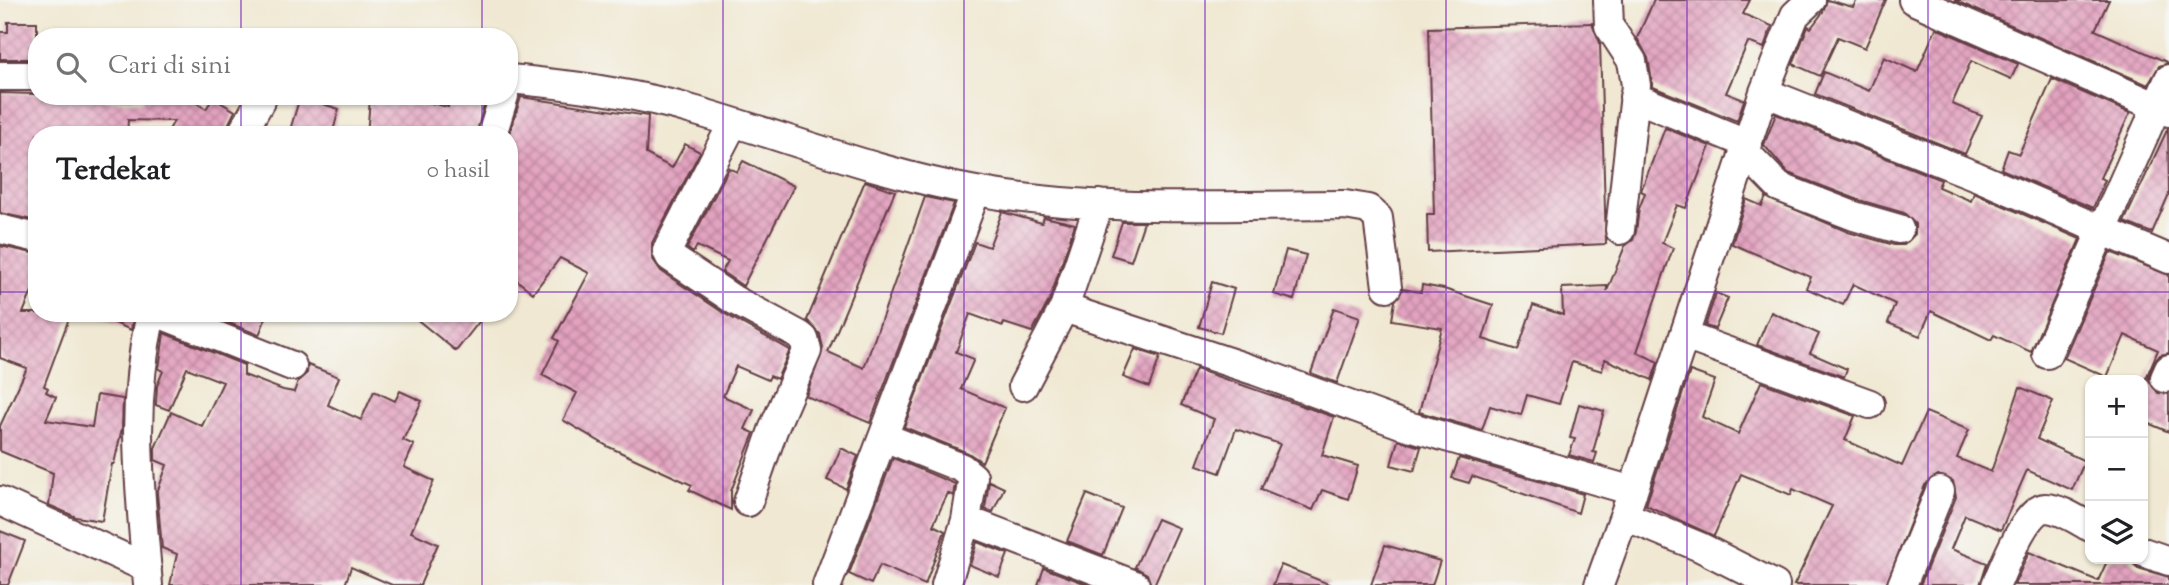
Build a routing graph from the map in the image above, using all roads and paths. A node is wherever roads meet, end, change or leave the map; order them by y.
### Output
1 (1608, 0) edge
2 (1811, 0) edge
3 (1913, 0) edge
4 (0, 76) edge
5 (28, 76) edge
6 (2169, 79) edge
7 (518, 81) edge
8 (1764, 92) junction
9 (1634, 97) junction
10 (258, 105) edge
11 (501, 105) edge
12 (2163, 109) edge
13 (733, 123) junction
14 (246, 126) edge
15 (495, 126) edge
16 (1743, 144) junction
17 (976, 191) junction
18 (1099, 204) junction
19 (0, 229) edge
20 (1899, 229) dead end
21 (1620, 230) dead end
22 (2101, 230) junction
23 (28, 236) edge
24 (2169, 259) edge
25 (1387, 287) dead end
26 (1064, 308) junction
27 (150, 322) edge
28 (181, 322) edge
29 (1685, 336) junction
30 (2047, 354) dead end
31 (292, 366) dead end
32 (1023, 386) dead end
33 (1870, 404) dead end
34 (884, 437) junction
35 (1940, 491) dead end
36 (1629, 499) junction
37 (0, 501) edge
38 (748, 502) dead end
39 (966, 520) junction
40 (2085, 524) edge
41 (2148, 554) edge
42 (2169, 561) edge
43 (148, 576) edge
44 (837, 581) edge
45 (946, 585) edge
46 (1135, 585) edge
47 (1599, 585) edge
48 (1775, 585) edge
49 (1902, 585) edge
50 (1996, 585) edge

1 - 9 street
2 - 8 street
3 - 12 street
4 - 5 street
6 - 12 street
7 - 13 street
8 - 16 street
8 - 22 street
9 - 16 street
9 - 21 street
10 - 14 street
11 - 15 street
12 - 22 street
13 - 17 street
13 - 38 street
16 - 20 street
16 - 29 street
17 - 18 street
17 - 34 street
18 - 25 street
18 - 26 street
19 - 23 street
22 - 24 street
22 - 30 street
26 - 32 street
26 - 36 street
27 - 43 street
28 - 31 street
29 - 33 street
29 - 36 street
34 - 39 street
34 - 44 street
35 - 49 street
36 - 47 street
36 - 48 street
37 - 43 street
39 - 45 street
39 - 46 street
40 - 50 street
41 - 42 street

